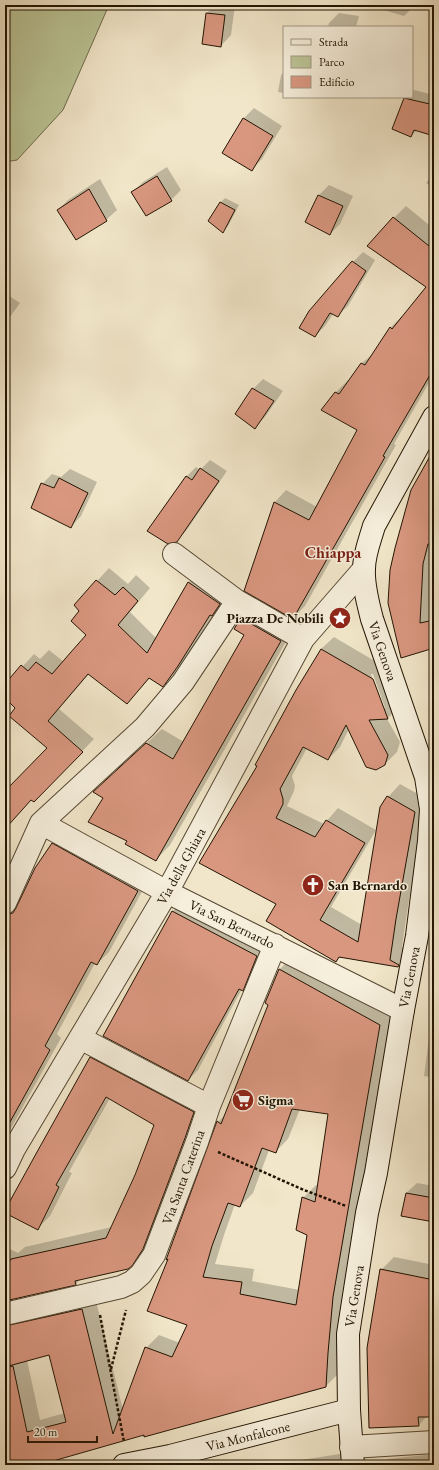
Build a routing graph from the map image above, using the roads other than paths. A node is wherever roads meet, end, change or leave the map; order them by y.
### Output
1 (434, 417) edge
2 (174, 554) dead end
3 (363, 570) junction
4 (237, 601) junction
5 (304, 639) junction
6 (41, 823) junction
7 (167, 892) junction
8 (5, 903) edge
9 (275, 945) junction
10 (403, 1010) junction
11 (80, 1038) junction
12 (209, 1106) junction
13 (8, 1154) edge
14 (5, 1314) edge
15 (349, 1410) junction
16 (434, 1442) edge
17 (352, 1456) edge
18 (171, 1460) edge
19 (126, 1464) edge

1 - 3 street, Via Genova
2 - 4 street
3 - 5 street, Via della Ghiara
3 - 10 street, Via Genova
4 - 5 street
4 - 6 street
5 - 7 street, Via della Ghiara
6 - 7 street, Via San Bernardo
6 - 8 street
7 - 9 street, Via San Bernardo
7 - 11 street, Via della Ghiara
9 - 10 street, Via San Bernardo
9 - 12 street, Via Santa Caterina
10 - 15 street, Via Genova
11 - 12 street
11 - 13 street, Via della Ghiara
12 - 14 street, Via Santa Caterina
15 - 17 street, Via Genova
15 - 18 street, Via Monfalcone
16 - 17 street
18 - 19 street, Via Monfalcone

